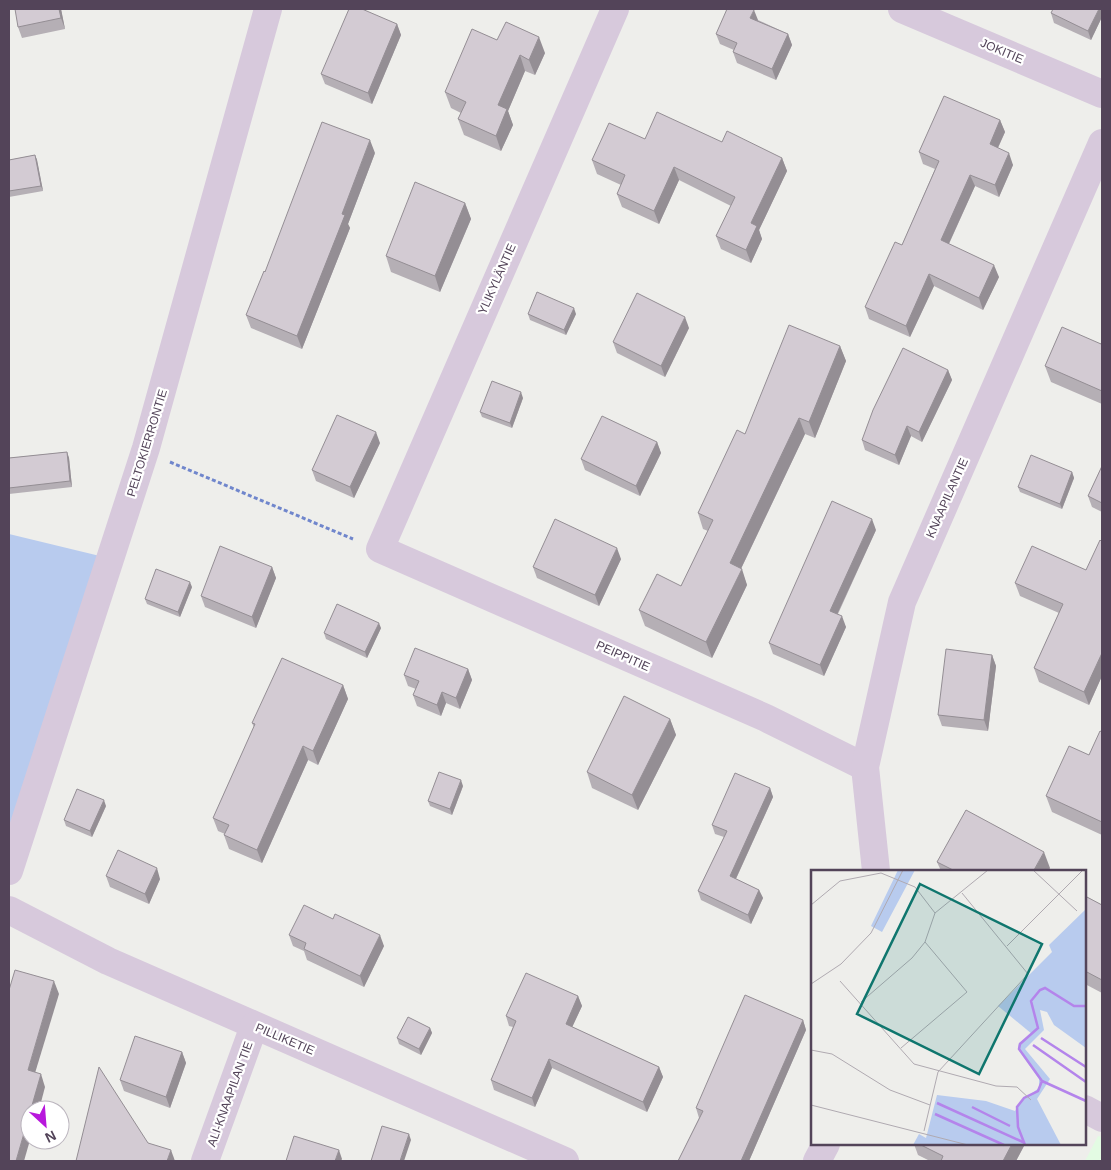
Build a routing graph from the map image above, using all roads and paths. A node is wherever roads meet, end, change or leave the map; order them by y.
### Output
1 (268, 9) edge
2 (615, 9) edge
3 (902, 9) edge
4 (1102, 94) edge
5 (1102, 143) edge
6 (146, 448) junction
7 (380, 549) junction
8 (865, 767) junction
9 (876, 870) edge
10 (9, 872) edge
11 (9, 910) edge
12 (254, 1026) junction
13 (1086, 1110) edge
14 (1102, 1118) edge
15 (825, 1145) edge
16 (205, 1161) edge
17 (565, 1161) edge
18 (817, 1161) edge

1 - 6 street, PELTOKIERRONTIE
2 - 7 street, YLIKYLÄNTIE
3 - 4 street, JOKITIE
5 - 8 street, KNAAPILANTIE
6 - 7 path
6 - 10 street, PELTOKIERRONTIE
7 - 8 street, PEIPPITIE
8 - 9 street, KNAAPILANTIE
11 - 12 street, PILLIKETIE
12 - 16 street, ALI-KNAAPILAN TIE
12 - 17 street, PILLIKETIE
13 - 14 street
15 - 18 street

